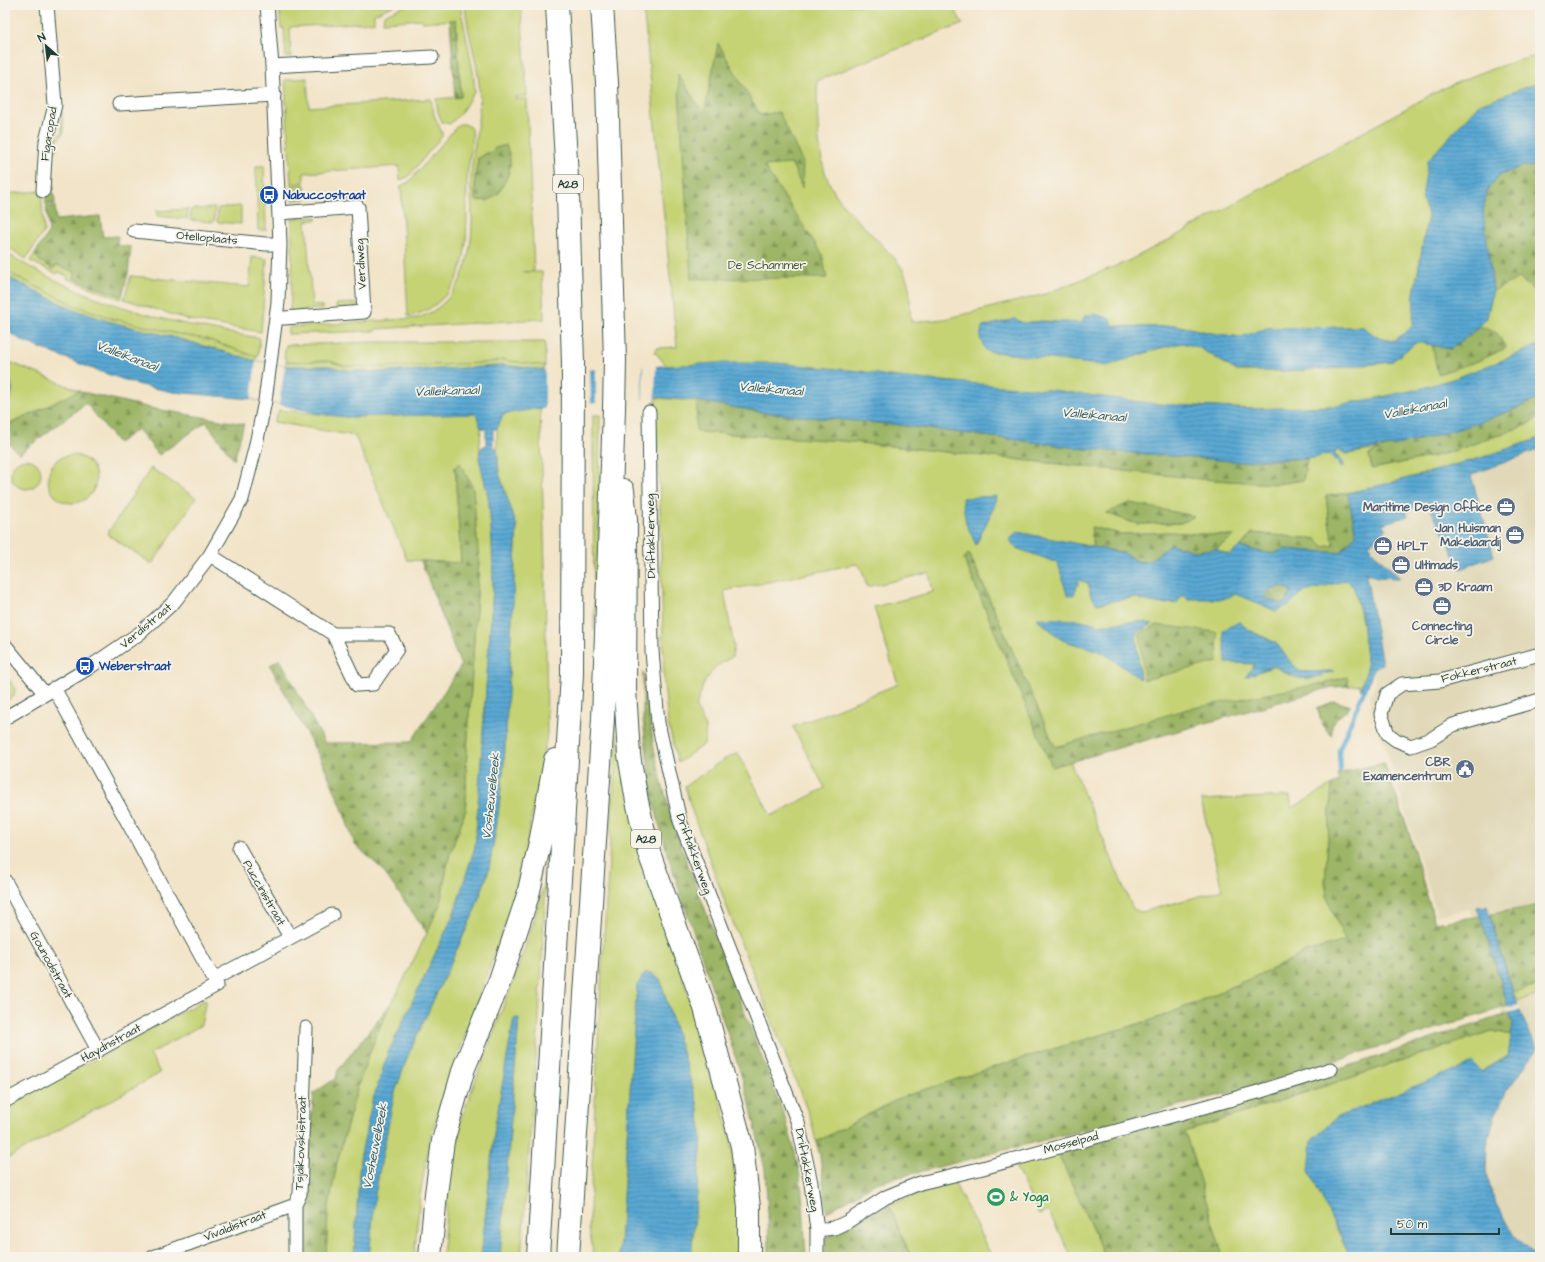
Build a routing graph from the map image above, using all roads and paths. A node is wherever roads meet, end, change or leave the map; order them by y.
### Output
1 (47, 5) edge
2 (267, 5) edge
3 (557, 5) edge
4 (602, 5) edge
5 (432, 57) dead end
6 (272, 66) junction
7 (274, 95) junction
8 (119, 104) dead end
9 (43, 191) dead end
10 (279, 213) junction
11 (134, 231) dead end
12 (280, 244) junction
13 (276, 317) junction
14 (614, 409) junction
15 (649, 412) dead end
16 (210, 555) junction
17 (333, 634) junction
18 (5, 645) edge
19 (1540, 654) edge
20 (572, 674) junction
21 (50, 691) junction
22 (1540, 700) edge
23 (5, 718) edge
24 (239, 848) dead end
25 (5, 881) edge
26 (332, 915) dead end
27 (290, 937) junction
28 (215, 982) junction
29 (306, 1028) dead end
30 (98, 1050) junction
31 (1331, 1069) dead end
32 (5, 1100) edge
33 (295, 1205) junction
34 (817, 1230) junction
35 (152, 1257) edge
36 (296, 1257) edge
37 (430, 1257) edge
38 (538, 1257) edge
39 (568, 1257) edge
40 (749, 1257) edge
41 (817, 1257) edge

1 - 9 street, Figaropad
2 - 6 street
3 - 20 highway, A28
4 - 14 highway, A28
5 - 6 street
6 - 7 street
7 - 8 street
7 - 10 street
10 - 12 street
10 - 13 street, Verdiweg
11 - 12 street, Otelloplaats
12 - 13 street
13 - 16 street, Verdistraat
14 - 39 highway, A28
14 - 40 highway, A28
15 - 34 street, Driftakkerweg
16 - 17 street
16 - 21 street, Verdistraat
17 - 17 street
18 - 21 street
19 - 22 street, Fokkerstraat
20 - 37 highway, A28
20 - 38 highway, A28
21 - 23 street, Verdistraat
21 - 28 street
24 - 27 street, Puccinistraat
25 - 30 street, Gounodstraat
26 - 27 street, Puccinistraat
27 - 28 street, Puccinistraat
28 - 30 street, Haydnstraat
29 - 33 street, Tsjaikovskistraat
30 - 32 street, Haydnstraat
31 - 34 street, Mosselpad
33 - 35 street, Vivaldistraat
33 - 36 street, Tsjaikovskistraat
34 - 41 street, Driftakkerweg

